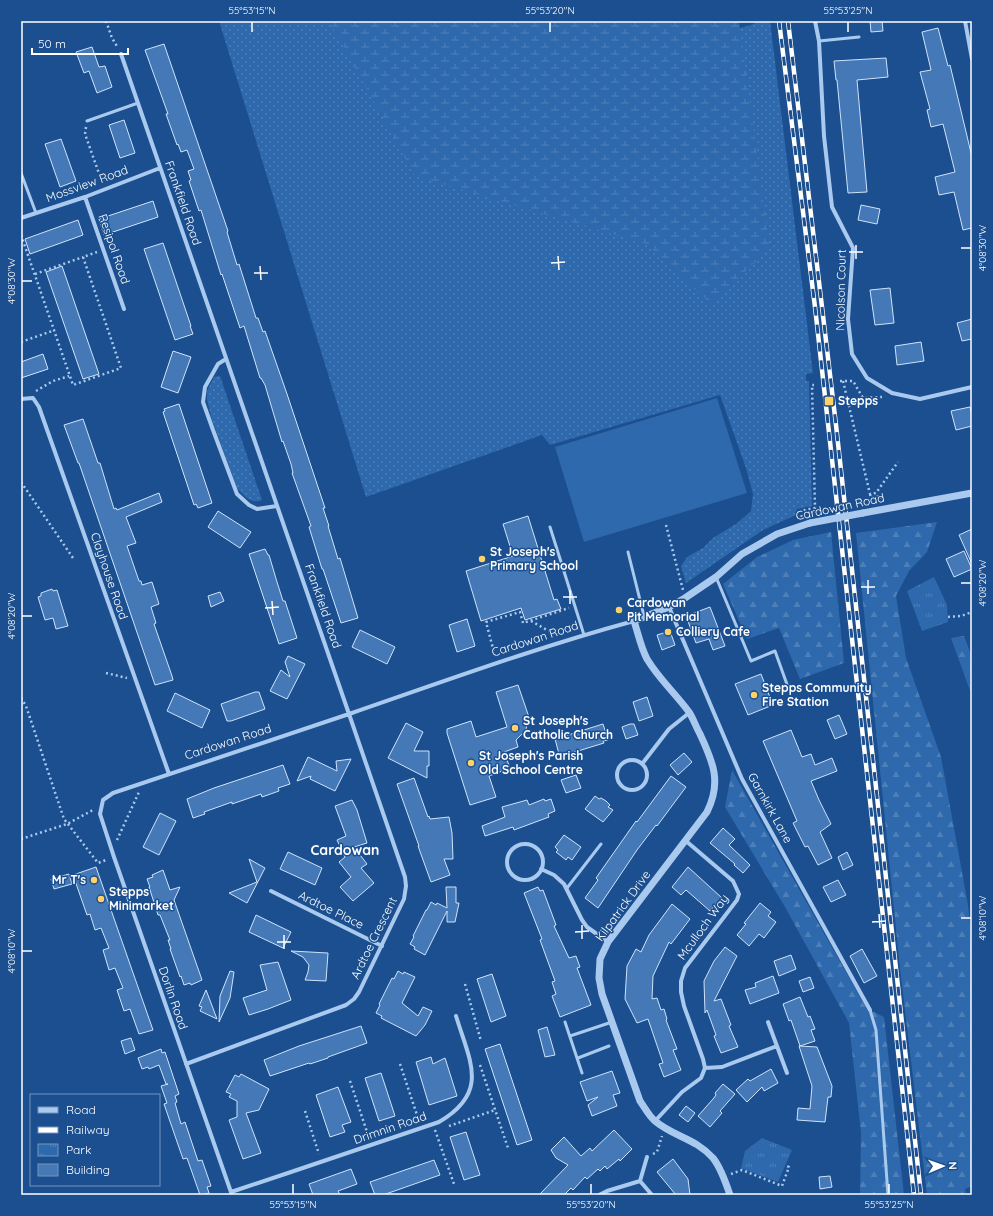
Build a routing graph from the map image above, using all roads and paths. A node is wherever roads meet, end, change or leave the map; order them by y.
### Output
1 (106, 21) edge
2 (816, 21) edge
3 (966, 21) edge
4 (859, 37) dead end
5 (819, 41) junction
6 (121, 54) joint
7 (972, 59) edge
8 (138, 103) junction
9 (87, 121) joint
10 (160, 168) junction
11 (21, 172) edge
12 (105, 189) junction
13 (85, 197) junction
14 (36, 213) junction
15 (21, 218) edge
16 (21, 235) edge
17 (103, 250) junction
18 (83, 257) junction
19 (35, 274) junction
20 (124, 309) dead end
21 (55, 330) junction
22 (21, 342) edge
23 (226, 358) junction
24 (69, 376) junction
25 (814, 385) dead end
26 (972, 387) edge
27 (892, 393) junction
28 (22, 398) edge
29 (898, 462) dead end
30 (21, 482) edge
31 (972, 493) edge
32 (277, 506) junction
33 (808, 524) junction
34 (666, 525) dead end
35 (550, 527) dead end
36 (628, 552) dead end
37 (73, 558) dead end
38 (716, 577) junction
39 (685, 598) junction
40 (575, 606) junction
41 (669, 607) junction
42 (972, 612) edge
43 (644, 617) junction
44 (948, 617) dead end
45 (531, 621) junction
46 (634, 621) junction
47 (584, 635) junction
48 (565, 641) junction
49 (497, 662) junction
50 (106, 673) dead end
51 (135, 679) junction
52 (789, 690) dead end
53 (21, 698) edge
54 (689, 713) junction
55 (350, 714) junction
56 (642, 764) junction
57 (169, 774) junction
58 (144, 782) junction
59 (101, 806) junction
60 (68, 824) junction
61 (21, 838) edge
62 (686, 841) junction
63 (601, 844) dead end
64 (112, 851) junction
65 (114, 857) junction
66 (541, 870) junction
67 (567, 888) junction
68 (271, 891) dead end
69 (608, 942) junction
70 (382, 946) junction
71 (464, 984) dead end
72 (870, 1010) joint
73 (456, 1016) dead end
74 (565, 1022) dead end
75 (612, 1022) junction
76 (768, 1022) dead end
77 (570, 1036) junction
78 (481, 1041) dead end
79 (608, 1046) dead end
80 (777, 1046) junction
81 (478, 1058) dead end
82 (578, 1058) junction
83 (186, 1064) junction
84 (400, 1064) dead end
85 (705, 1068) junction
86 (582, 1073) dead end
87 (787, 1073) dead end
88 (350, 1081) dead end
89 (495, 1110) junction
90 (305, 1111) dead end
91 (655, 1121) junction
92 (433, 1124) junction
93 (422, 1128) junction
94 (443, 1128) dead end
95 (665, 1128) junction
96 (372, 1145) junction
97 (508, 1148) dead end
98 (647, 1157) joint
99 (322, 1162) junction
100 (787, 1166) dead end
101 (724, 1178) junction
102 (640, 1181) junction
103 (454, 1184) dead end
104 (231, 1193) edge
105 (598, 1195) edge
106 (652, 1195) edge
107 (730, 1195) edge
108 (888, 1195) edge

1 - 6 path
2 - 5 street, Nicolson Court
3 - 7 street
4 - 5 lane
5 - 27 street, Nicolson Court
6 - 8 street, Frankfield Road
8 - 9 lane
8 - 10 street, Frankfield Road
9 - 12 path
10 - 12 street, Mossview Road
10 - 23 street, Frankfield Road
11 - 14 lane
12 - 13 street, Mossview Road
13 - 14 street, Mossview Road
13 - 17 street, Resipol Road
14 - 15 street, Mossview Road
16 - 19 path
17 - 18 path
17 - 20 street, Resipol Road
18 - 19 path
18 - 24 path
19 - 21 path
21 - 22 path
21 - 24 path
23 - 32 street, Frankfield Road
23 - 32 street
24 - 28 path
25 - 33 path
26 - 27 street, Nicolson Court
27 - 29 path
28 - 51 street, Clayhouse Road
30 - 37 path
31 - 33 street, Cardowan Road, bridge
32 - 55 street, Frankfield Road
33 - 38 street, Cardowan Road
34 - 39 path
35 - 40 lane
36 - 43 lane
38 - 39 street, Cardowan Road
38 - 52 lane
39 - 41 street, Cardowan Road
40 - 45 path
40 - 47 lane
41 - 43 street, Cardowan Road
41 - 72 street, Garnkirk Lane
42 - 44 path
43 - 46 street, Cardowan Road
45 - 48 path
45 - 49 path
46 - 47 street, Cardowan Road
46 - 54 street, Kilpatrick Drive
47 - 48 street, Cardowan Road
48 - 49 street, Cardowan Road
49 - 55 street, Cardowan Road
50 - 51 path
51 - 57 street, Clayhouse Road
53 - 60 path
54 - 56 street
54 - 62 street, Kilpatrick Drive
55 - 57 street, Cardowan Road
55 - 70 street, Ardtoe Crescent
56 - 56 street
57 - 58 street, Cardowan Road
58 - 59 street, Cardowan Road
58 - 64 path
59 - 60 path
59 - 64 street, Dorlin Road
60 - 61 path
60 - 65 path
62 - 69 street, Kilpatrick Drive
62 - 85 street, Mculloch Way
63 - 67 lane
64 - 65 street, Dorlin Road
65 - 83 street, Dorlin Road
66 - 66 street
66 - 67 street
67 - 69 street
68 - 70 street, Ardtoe Place
69 - 75 street, Kilpatrick Drive
70 - 83 street, Ardtoe Crescent
71 - 78 path
72 - 108 lane
73 - 92 street, Drimnin Road
74 - 77 lane
75 - 77 lane
75 - 91 street, Kilpatrick Drive
76 - 80 street
77 - 82 lane
79 - 82 lane
80 - 85 street
80 - 87 street
81 - 89 path
82 - 86 lane
83 - 104 street, Dorlin Road
84 - 93 path
85 - 91 street
88 - 96 path
89 - 94 path
89 - 97 path
90 - 99 path
91 - 95 street, Kilpatrick Drive
92 - 93 street, Drimnin Road
92 - 103 path
93 - 96 street, Drimnin Road
95 - 98 path
95 - 101 street, Kilpatrick Drive
96 - 99 street, Drimnin Road
98 - 102 street
99 - 104 street, Drimnin Road
100 - 101 path
101 - 107 street, Kilpatrick Drive
102 - 105 street
102 - 106 street

